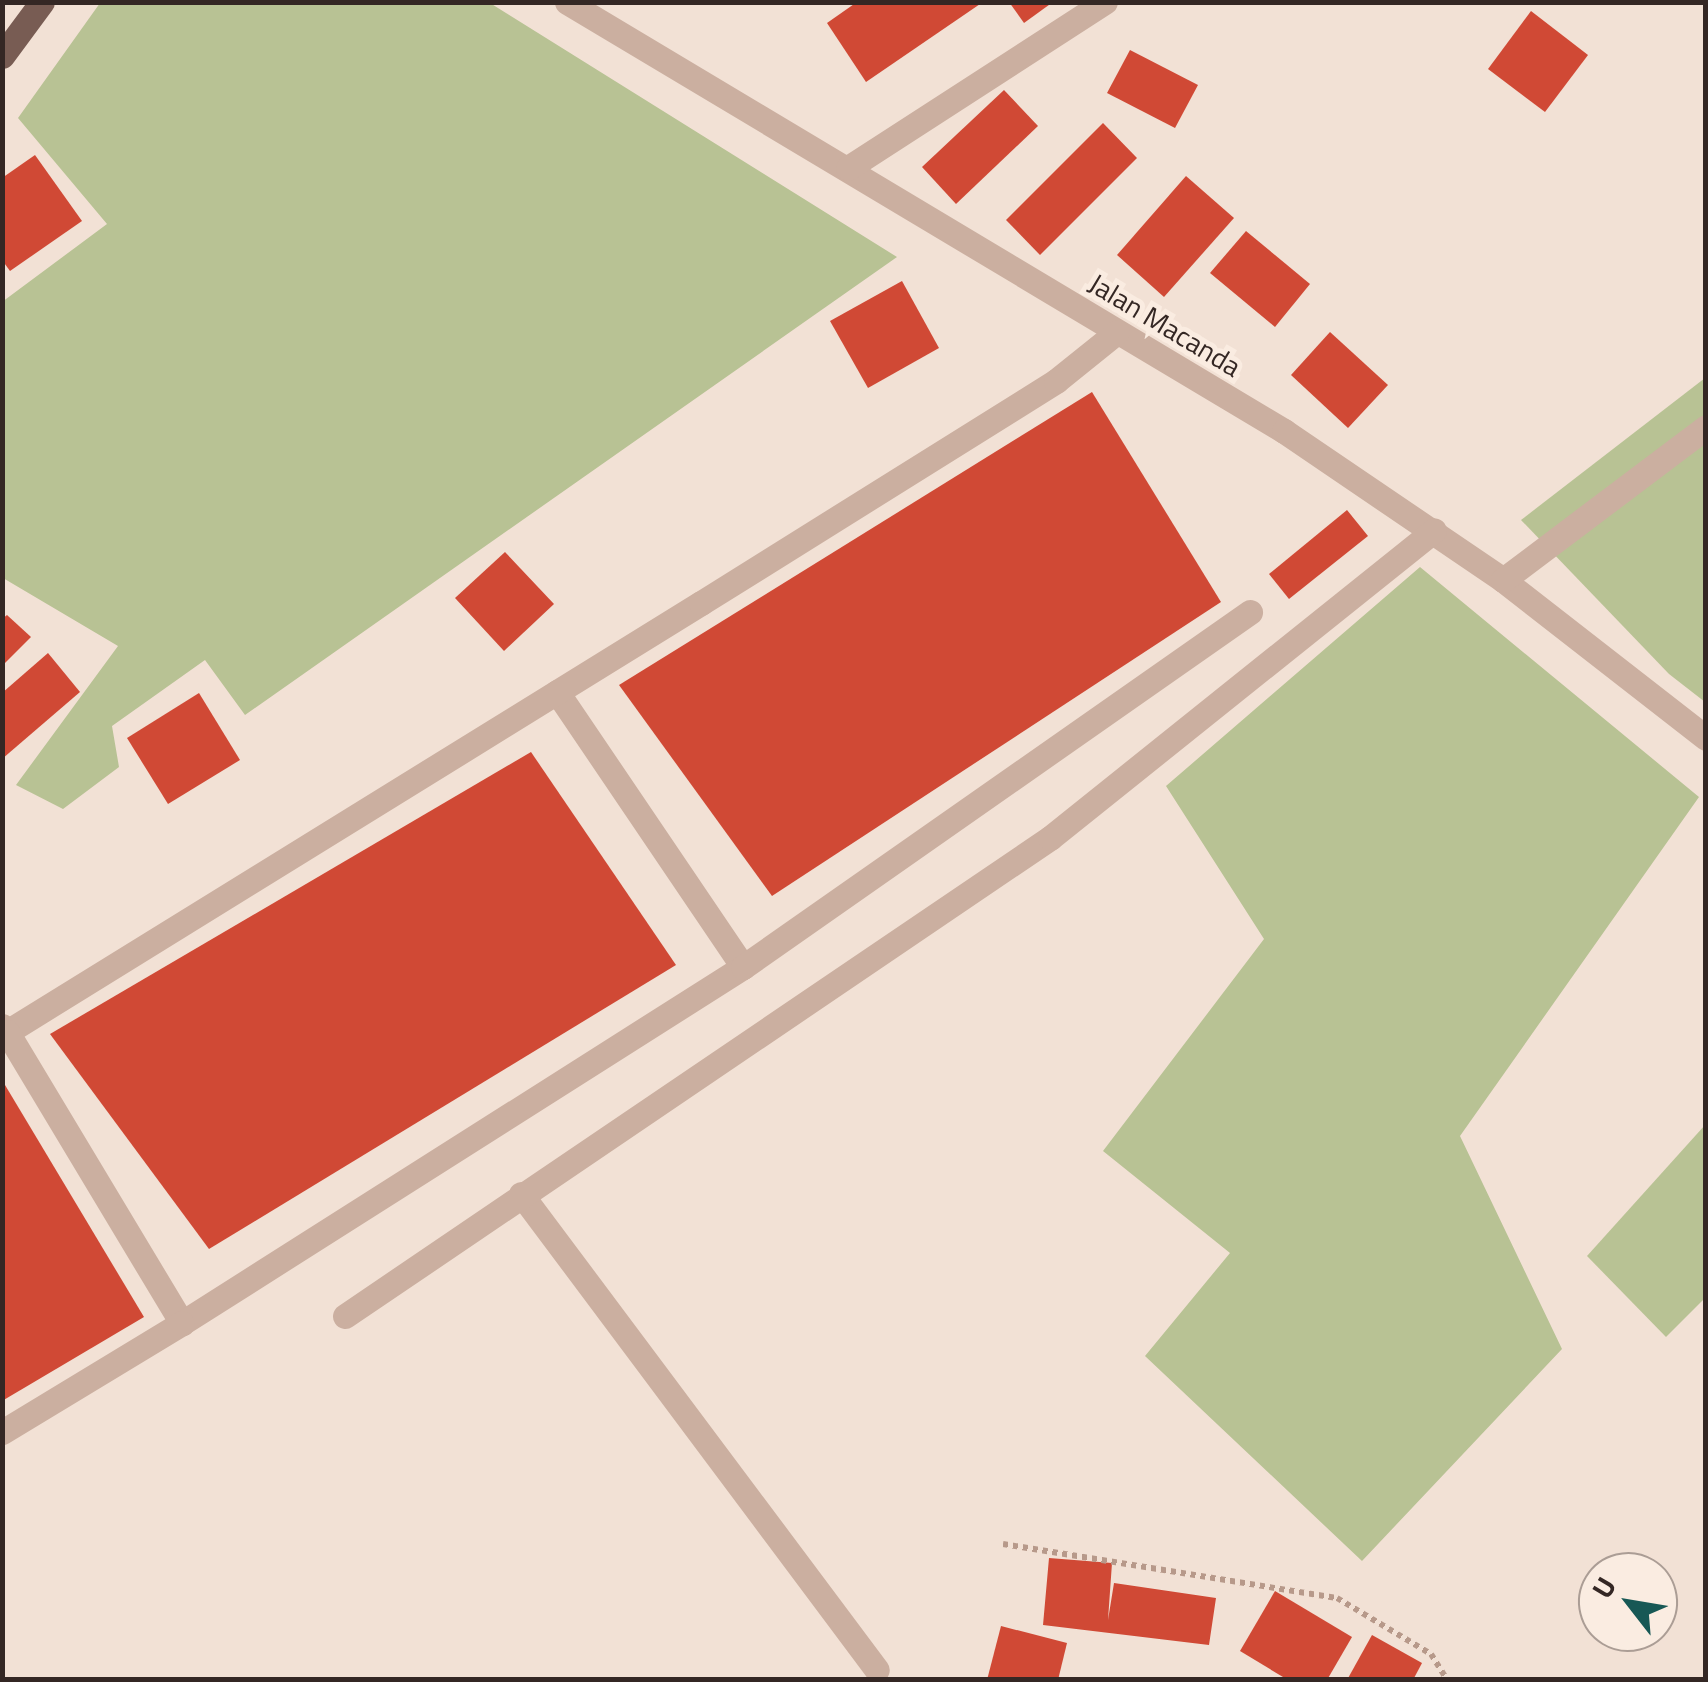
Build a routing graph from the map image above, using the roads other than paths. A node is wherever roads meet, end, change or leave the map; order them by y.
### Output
1 (42, 2) edge
2 (567, 2) edge
3 (1106, 2) edge
4 (2, 56) edge
5 (848, 168) junction
6 (1117, 332) junction
7 (1706, 427) edge
8 (1434, 530) junction
9 (1504, 580) junction
10 (1250, 612) dead end
11 (557, 692) junction
12 (1706, 738) edge
13 (744, 967) junction
14 (4, 1031) edge
15 (522, 1194) junction
16 (345, 1316) dead end
17 (182, 1323) junction
18 (2, 1432) edge
19 (877, 1670) dead end

1 - 4 main road
2 - 5 street, Jalan Macanda
3 - 5 street
5 - 6 street, Jalan Macanda
6 - 8 street, Jalan Macanda
6 - 11 street
7 - 9 street
8 - 9 street, Jalan Macanda
8 - 15 street
9 - 12 street, Jalan Macanda
10 - 13 street
11 - 13 street
11 - 14 street
13 - 17 street
14 - 17 street
15 - 16 street
15 - 19 street
17 - 18 street

